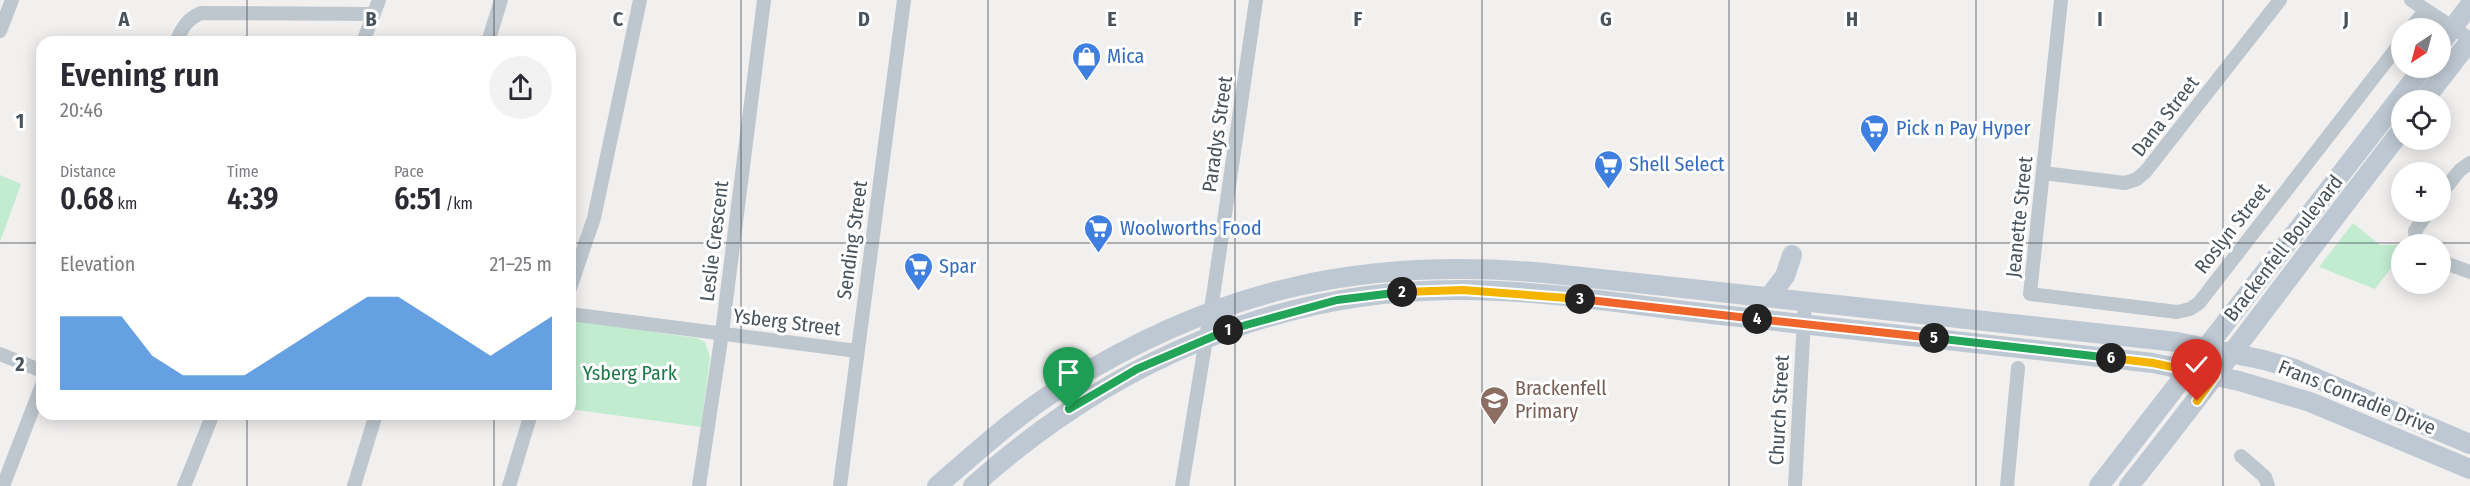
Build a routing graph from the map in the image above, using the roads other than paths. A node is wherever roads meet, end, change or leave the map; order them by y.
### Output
1 (12, 0) edge
2 (379, 0) edge
3 (501, 0) edge
4 (640, 0) edge
5 (764, 0) edge
6 (904, 0) edge
7 (1256, 0) edge
8 (2061, 0) edge
9 (2280, 0) edge
10 (2411, 0) edge
11 (2470, 5) edge
12 (2425, 11) junction
13 (374, 14) junction
14 (2419, 18) edge
15 (2431, 18) edge
16 (2451, 30) edge
17 (0, 32) edge
18 (179, 36) edge
19 (365, 36) edge
20 (490, 36) edge
21 (2451, 38) edge
22 (2470, 40) edge
23 (2391, 55) edge
24 (2415, 78) edge
25 (2432, 90) edge
26 (2391, 144) edge
27 (2470, 163) edge
28 (2043, 173) junction
29 (2451, 181) edge
30 (1792, 255) dead end
31 (2451, 265) edge
32 (576, 269) edge
33 (2470, 272) edge
34 (2030, 294) joint
35 (1769, 297) junction
36 (1805, 301) junction
37 (1210, 312) junction
38 (576, 315) edge
39 (1804, 324) junction
40 (722, 333) junction
41 (1206, 337) junction
42 (2206, 348) junction
43 (857, 351) junction
44 (2231, 353) junction
45 (0, 354) edge
46 (2018, 368) dead end
47 (36, 369) edge
48 (2189, 370) junction
49 (2215, 376) junction
50 (36, 401) edge
51 (211, 420) edge
52 (374, 420) edge
53 (529, 420) edge
54 (2470, 444) edge
55 (2241, 456) dead end
56 (2470, 469) edge
57 (3, 486) edge
58 (184, 486) edge
59 (354, 486) edge
60 (509, 486) edge
61 (699, 486) edge
62 (840, 486) edge
63 (937, 486) edge
64 (973, 486) edge
65 (1182, 486) edge
66 (1795, 486) edge
67 (2007, 486) edge
68 (2099, 486) edge
69 (2129, 486) edge
70 (2268, 486) edge

1 - 17 street
2 - 13 street
3 - 20 street
4 - 32 street
5 - 40 street, Leslie Crescent
6 - 43 street, Sending Street
7 - 37 street, Paradys Street
8 - 28 street, Jeanette Street
9 - 28 street, Dana Street
10 - 12 street
11 - 16 street
12 - 14 street
12 - 15 street
13 - 18 street
13 - 19 street
21 - 22 street
22 - 25 street
23 - 34 street, Roslyn Street
24 - 42 street, Brackenfell Boulevard
26 - 44 street, Brackenfell Boulevard
27 - 29 street
28 - 34 street, Jeanette Street
30 - 35 street
31 - 33 street
35 - 36 street, Frans Conradie Drive
35 - 37 street, Frans Conradie Drive
36 - 39 street, Church Street
36 - 42 street, Frans Conradie Drive
37 - 41 street, Paradys Street
37 - 63 street, Frans Conradie Drive
38 - 40 street, Ysberg Street
39 - 41 street, Frans Conradie Drive
39 - 48 street, Frans Conradie Drive
39 - 66 street, Church Street
40 - 43 street, Ysberg Street
40 - 61 street, Leslie Crescent
41 - 64 street, Frans Conradie Drive
41 - 65 street, Paradys Street
42 - 44 street, Frans Conradie Drive
42 - 48 street, Brackenfell Boulevard
43 - 62 street, Sending Street
44 - 49 street, Brackenfell Boulevard
44 - 54 street, Frans Conradie Drive
45 - 47 street
46 - 67 street
48 - 49 street, Frans Conradie Drive
48 - 68 street, Brackenfell Boulevard
49 - 56 street, Frans Conradie Drive
49 - 69 street, Brackenfell Boulevard
50 - 57 street
51 - 58 street
52 - 59 street
53 - 60 street
55 - 70 street

